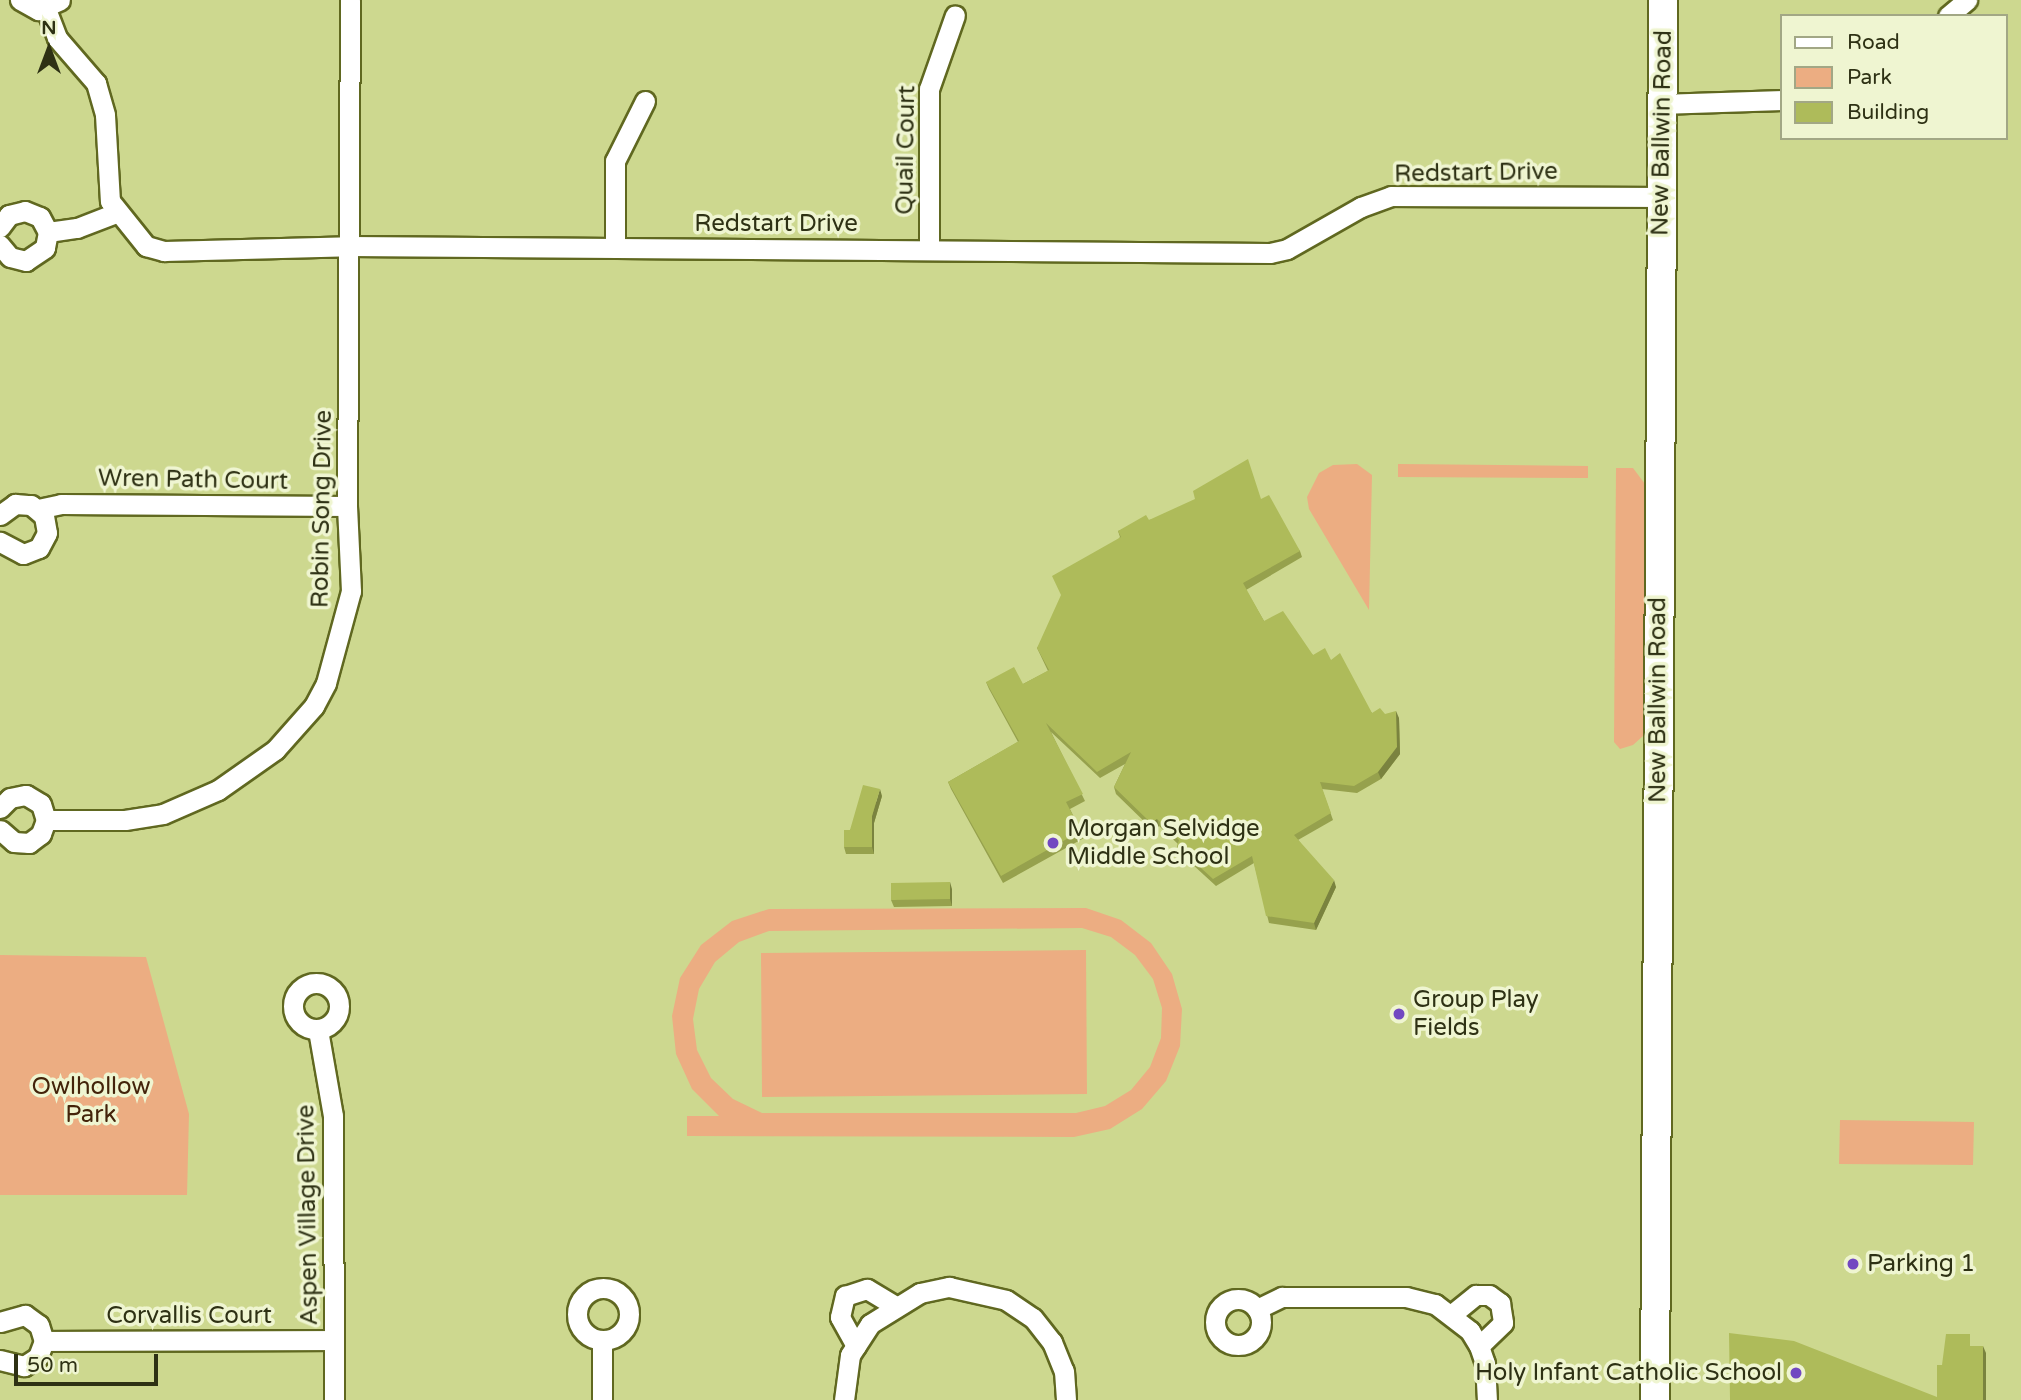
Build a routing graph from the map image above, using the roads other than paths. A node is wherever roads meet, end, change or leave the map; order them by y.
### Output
1 (20, 0) edge
2 (350, 0) edge
3 (1663, 0) edge
4 (1967, 0) edge
5 (53, 5) edge
6 (1950, 14) edge
7 (955, 15) dead end
8 (1780, 100) edge
9 (645, 101) dead end
10 (1661, 104) junction
11 (1660, 197) junction
12 (116, 213) junction
13 (0, 227) edge
14 (48, 232) junction
15 (0, 245) edge
16 (349, 246) junction
17 (615, 248) junction
18 (929, 250) junction
19 (347, 506) junction
20 (38, 509) junction
21 (0, 515) edge
22 (0, 542) edge
23 (0, 808) edge
24 (46, 820) junction
25 (0, 830) edge
26 (318, 1030) dead end
27 (895, 1306) junction
28 (1257, 1309) dead end
29 (1451, 1315) junction
30 (0, 1322) edge
31 (334, 1340) junction
32 (603, 1340) dead end
33 (44, 1341) junction
34 (856, 1346) junction
35 (1479, 1346) junction
36 (0, 1360) edge
37 (334, 1400) edge
38 (602, 1400) edge
39 (844, 1400) edge
40 (1066, 1400) edge
41 (1487, 1400) edge
42 (1655, 1400) edge

1 - 5 street, Redstart Drive
2 - 16 street, Robin Song Drive
3 - 10 main road, New Ballwin Road
4 - 6 street
5 - 12 street, Redstart Drive
7 - 18 street, Quail Court
8 - 10 street
9 - 17 street
10 - 11 main road, New Ballwin Road
11 - 18 street, Redstart Drive
11 - 42 main road, New Ballwin Road
12 - 14 street
12 - 16 street, Redstart Drive
13 - 14 street
14 - 15 street
16 - 17 street, Redstart Drive
16 - 19 street, Robin Song Drive
17 - 18 street, Redstart Drive
19 - 20 street, Wren Path Court
19 - 24 street, Robin Song Drive
20 - 21 street, Wren Path Court
20 - 22 street
23 - 24 street
24 - 25 street
26 - 31 street, Aspen Village Drive
27 - 34 street
27 - 34 street
27 - 40 street
28 - 29 street
29 - 35 street
29 - 35 street
30 - 33 street
31 - 33 street, Corvallis Court
31 - 37 street, Aspen Village Drive
32 - 38 street
33 - 36 street
34 - 39 street
35 - 41 street

